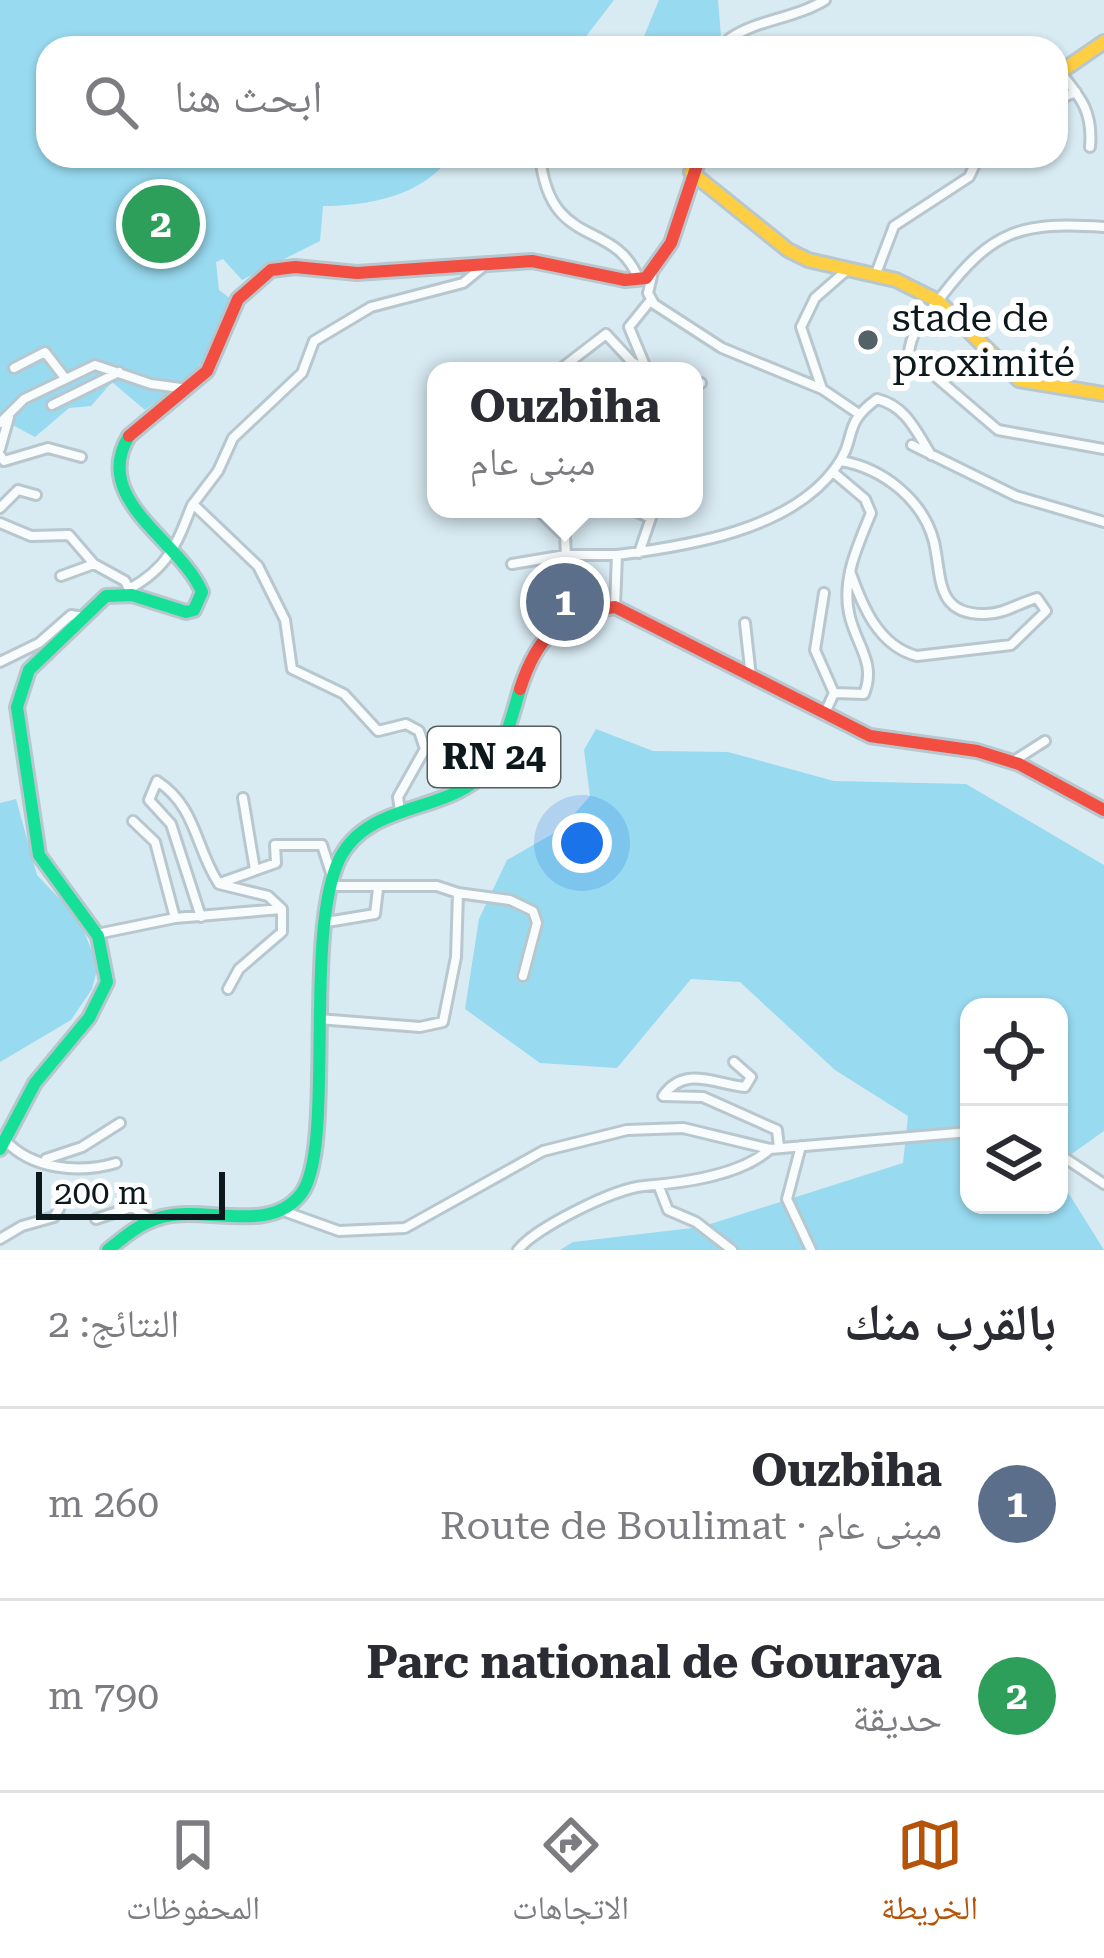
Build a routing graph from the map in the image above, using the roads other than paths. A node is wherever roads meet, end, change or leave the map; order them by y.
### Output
1 (825, 0) edge
2 (736, 36) edge
3 (1104, 42) edge
4 (1068, 67) edge
5 (1068, 84) edge
6 (1076, 92) junction
7 (1068, 95) edge
8 (1090, 147) dead end
9 (542, 168) edge
10 (693, 168) edge
11 (974, 168) edge
12 (691, 172) junction
13 (1104, 227) edge
14 (490, 261) junction
15 (848, 269) junction
16 (875, 276) junction
17 (645, 278) junction
18 (650, 301) junction
19 (938, 301) junction
20 (570, 362) edge
21 (632, 362) edge
22 (647, 362) edge
23 (14, 368) dead end
24 (119, 372) junction
25 (65, 378) junction
26 (188, 388) junction
27 (822, 389) junction
28 (1104, 394) edge
29 (52, 405) dead end
30 (856, 412) junction
31 (9, 416) junction
32 (0, 423) edge
33 (912, 445) dead end
34 (1104, 448) edge
35 (0, 452) edge
36 (931, 455) junction
37 (81, 457) dead end
38 (841, 461) junction
39 (833, 472) junction
40 (36, 495) dead end
41 (193, 504) junction
42 (0, 508) edge
43 (546, 518) edge
44 (568, 518) edge
45 (650, 518) edge
46 (1104, 522) edge
47 (0, 523) edge
48 (558, 529) junction
49 (173, 551) junction
50 (640, 553) junction
51 (566, 555) junction
52 (617, 555) junction
53 (94, 564) junction
54 (512, 564) dead end
55 (850, 572) junction
56 (61, 576) dead end
57 (130, 592) junction
58 (824, 592) dead end
59 (616, 608) junction
60 (84, 617) junction
61 (745, 623) dead end
62 (0, 662) edge
63 (751, 678) junction
64 (835, 693) junction
65 (823, 716) junction
66 (1046, 742) dead end
67 (1012, 762) junction
68 (243, 798) dead end
69 (1104, 810) edge
70 (400, 811) junction
71 (133, 821) dead end
72 (255, 870) junction
73 (332, 883) junction
74 (218, 884) junction
75 (378, 889) junction
76 (458, 893) junction
77 (282, 909) junction
78 (201, 917) junction
79 (175, 918) junction
80 (327, 922) junction
81 (98, 935) junction
82 (523, 976) dead end
83 (228, 988) dead end
84 (318, 1019) junction
85 (734, 1062) dead end
86 (120, 1123) dead end
87 (960, 1133) edge
88 (3, 1144) edge
89 (801, 1146) junction
90 (774, 1148) junction
91 (44, 1160) junction
92 (1068, 1160) edge
93 (116, 1162) dead end
94 (1104, 1184) edge
95 (659, 1187) junction
96 (59, 1209) dead end
97 (286, 1212) junction
98 (149, 1218) junction
99 (96, 1219) dead end
100 (0, 1239) edge
101 (108, 1250) edge
102 (518, 1250) edge
103 (732, 1250) edge
104 (812, 1250) edge

1 - 2 street
3 - 4 main road
5 - 6 street
6 - 7 street
6 - 8 street
9 - 17 street
10 - 12 main road
11 - 16 street
12 - 15 main road
12 - 17 main road
13 - 19 street
14 - 17 main road
14 - 26 main road
14 - 41 street
15 - 16 main road
15 - 27 street
16 - 19 main road
17 - 18 street
18 - 22 street
18 - 27 street
19 - 28 main road
19 - 34 street
20 - 21 street
23 - 25 street
24 - 25 street
24 - 26 street
24 - 29 street
25 - 31 street
26 - 49 main road
27 - 30 street
30 - 36 street
30 - 38 street
31 - 32 street
31 - 35 street
33 - 36 street
35 - 37 street
36 - 46 street
38 - 39 street
38 - 55 street
39 - 50 street
39 - 55 street
40 - 42 street
41 - 49 street
41 - 70 street
43 - 48 street
44 - 48 street
45 - 50 street
47 - 53 street
48 - 51 street
49 - 57 street
49 - 57 main road
50 - 52 street
51 - 52 street
51 - 54 street
52 - 59 street
53 - 56 street
53 - 57 street
55 - 64 street
57 - 60 main road
58 - 64 street
59 - 63 main road
59 - 70 main road, RN 24
60 - 62 street
60 - 81 main road
61 - 63 street
63 - 65 main road
64 - 65 street
65 - 67 main road
66 - 67 street
67 - 69 main road
68 - 72 street
70 - 73 main road, RN 24
71 - 79 street
72 - 73 street
72 - 74 street
73 - 75 street
73 - 80 main road, RN 24
74 - 77 street
74 - 78 street
75 - 76 street
75 - 80 street
76 - 82 street
76 - 84 street
77 - 78 street
77 - 83 street
78 - 79 street
79 - 81 street
80 - 84 main road, RN 24
81 - 88 main road
84 - 97 main road, RN 24
85 - 90 street
86 - 91 street
87 - 89 street
88 - 91 street
89 - 90 street
89 - 104 street
90 - 95 street
90 - 97 street
91 - 93 street
92 - 94 street
95 - 102 street
95 - 103 street
96 - 100 street
97 - 98 main road
98 - 99 street
98 - 101 main road

